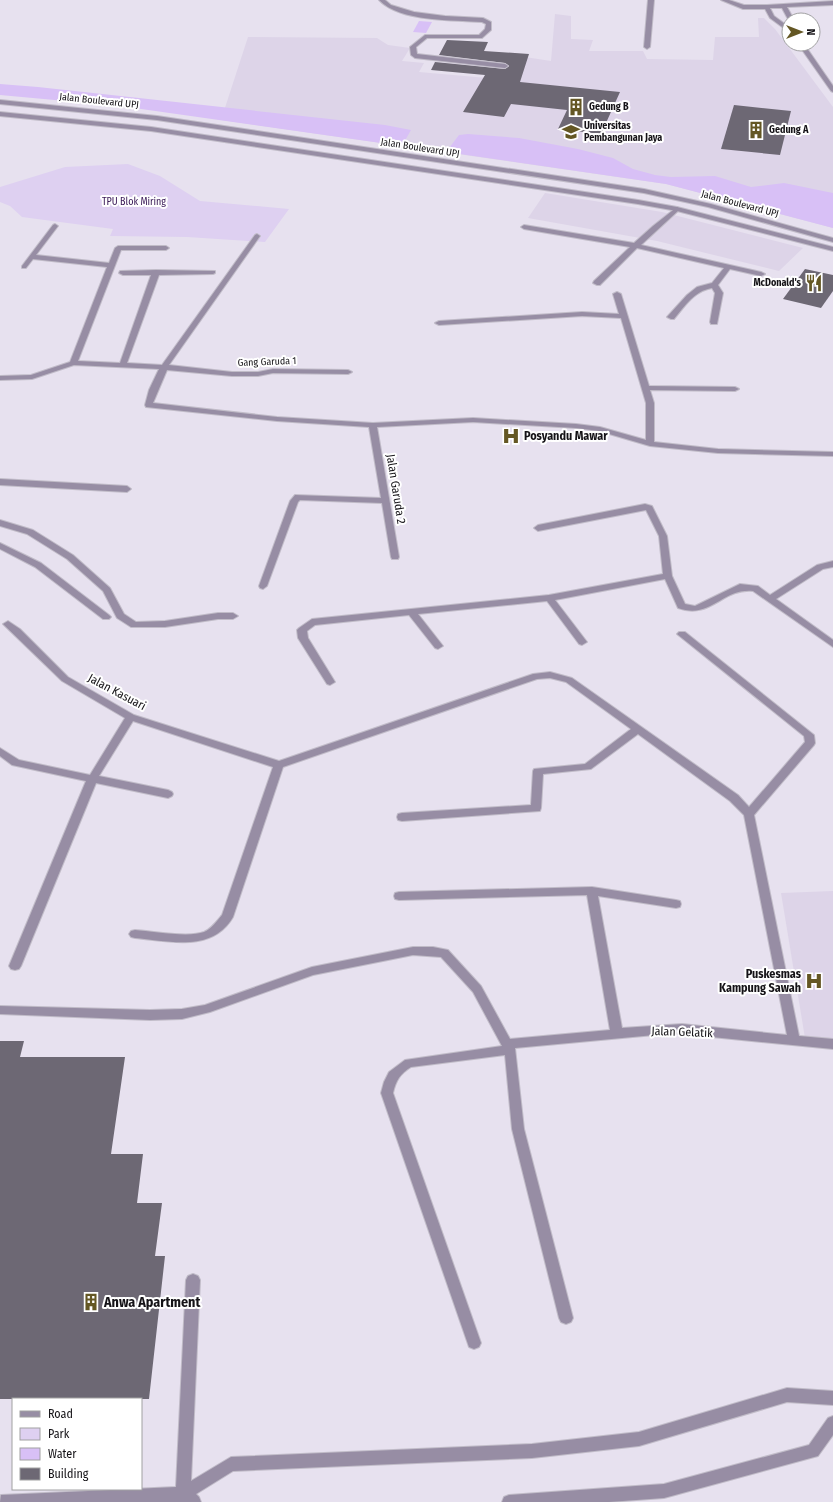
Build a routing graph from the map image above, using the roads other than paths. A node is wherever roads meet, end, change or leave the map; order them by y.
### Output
1 (382, 0) edge
2 (651, 0) edge
3 (724, 0) edge
4 (833, 3) edge
5 (784, 6) junction
6 (767, 7) junction
7 (787, 12) edge
8 (781, 24) edge
9 (647, 47) dead end
10 (806, 52) edge
11 (505, 66) dead end
12 (825, 80) junction
13 (833, 81) edge
14 (833, 90) edge
15 (0, 102) edge
16 (0, 114) edge
17 (409, 157) junction
18 (400, 166) junction
19 (677, 209) junction
20 (55, 226) dead end
21 (524, 227) dead end
22 (257, 236) dead end
23 (833, 240) edge
24 (637, 246) junction
25 (166, 248) dead end
26 (833, 249) edge
27 (32, 257) junction
28 (111, 265) junction
29 (24, 267) dead end
30 (728, 267) junction
31 (156, 272) junction
32 (213, 272) dead end
33 (123, 273) dead end
34 (761, 274) dead end
35 (597, 283) dead end
36 (714, 285) junction
37 (617, 294) dead end
38 (624, 316) junction
39 (671, 317) dead end
40 (714, 322) dead end
41 (439, 323) dead end
42 (73, 364) junction
43 (123, 365) junction
44 (164, 367) junction
45 (348, 372) dead end
46 (0, 378) edge
47 (645, 388) junction
48 (735, 389) dead end
49 (373, 425) junction
50 (650, 444) junction
51 (833, 454) edge
52 (0, 482) edge
53 (127, 489) dead end
54 (386, 501) junction
55 (0, 523) edge
56 (538, 528) dead end
57 (0, 546) edge
58 (395, 557) dead end
59 (833, 564) edge
60 (668, 576) junction
61 (263, 586) dead end
62 (549, 598) junction
63 (770, 599) junction
64 (412, 612) junction
65 (233, 616) dead end
66 (106, 617) dead end
67 (8, 624) dead end
68 (682, 634) dead end
69 (582, 642) dead end
70 (833, 644) edge
71 (438, 646) dead end
72 (330, 682) dead end
73 (131, 717) junction
74 (638, 729) junction
75 (0, 751) edge
76 (279, 765) junction
77 (92, 779) junction
78 (168, 794) dead end
79 (749, 814) junction
80 (402, 817) dead end
81 (592, 892) junction
82 (399, 896) dead end
83 (676, 904) dead end
84 (135, 934) dead end
85 (15, 966) dead end
86 (0, 1010) edge
87 (617, 1034) junction
88 (794, 1041) junction
89 (833, 1044) edge
90 (509, 1047) junction
91 (193, 1280) dead end
92 (566, 1318) dead end
93 (474, 1343) dead end
94 (833, 1398) edge
95 (833, 1423) edge
96 (189, 1498) edge
97 (1, 1502) edge
98 (509, 1502) edge

1 - 11 street
2 - 9 street
3 - 6 street
4 - 5 street
5 - 6 street
5 - 7 street
6 - 8 street
10 - 12 street
12 - 13 street
12 - 14 street
15 - 17 street, Jalan Boulevard UPJ
16 - 18 street, Jalan Boulevard UPJ
17 - 18 street
17 - 23 street, Jalan Boulevard UPJ
18 - 19 street, Jalan Boulevard UPJ
19 - 24 street
19 - 26 street, Jalan Boulevard UPJ
20 - 27 street
21 - 24 street
22 - 44 street
24 - 30 street
24 - 35 street
25 - 28 street
27 - 28 street
27 - 29 street
28 - 42 street
30 - 34 street
30 - 36 street
31 - 32 street
31 - 33 street
31 - 43 street
36 - 39 street
36 - 40 street
37 - 38 street
38 - 41 street
38 - 47 street
42 - 43 street, Gang Garuda 1
42 - 46 street, Gang Garuda 1
43 - 44 street, Gang Garuda 1
44 - 45 street, Gang Garuda 1
44 - 49 street
47 - 48 street
47 - 50 street
49 - 50 street
49 - 54 street, Jalan Garuda 2
50 - 51 street
52 - 53 street
54 - 58 street, Jalan Garuda 2
54 - 61 street
55 - 65 street
56 - 60 street
57 - 66 street
59 - 63 street
60 - 62 street
60 - 63 street
62 - 64 street
62 - 69 street
63 - 70 street
64 - 71 street
64 - 72 street
67 - 73 street, Jalan Kasuari
68 - 79 street
73 - 76 street, Jalan Kasuari
73 - 77 street
74 - 76 street
74 - 79 street
74 - 80 street
75 - 77 street
76 - 84 street
77 - 78 street
77 - 85 street
79 - 88 street
81 - 82 street
81 - 83 street
81 - 87 street
86 - 90 street
87 - 88 street, Jalan Gelatik
87 - 90 street, Jalan Gelatik
88 - 89 street, Jalan Gelatik
90 - 92 street
90 - 93 street, Jalan Gelatik
91 - 96 street
94 - 96 street
95 - 98 street
96 - 97 street

